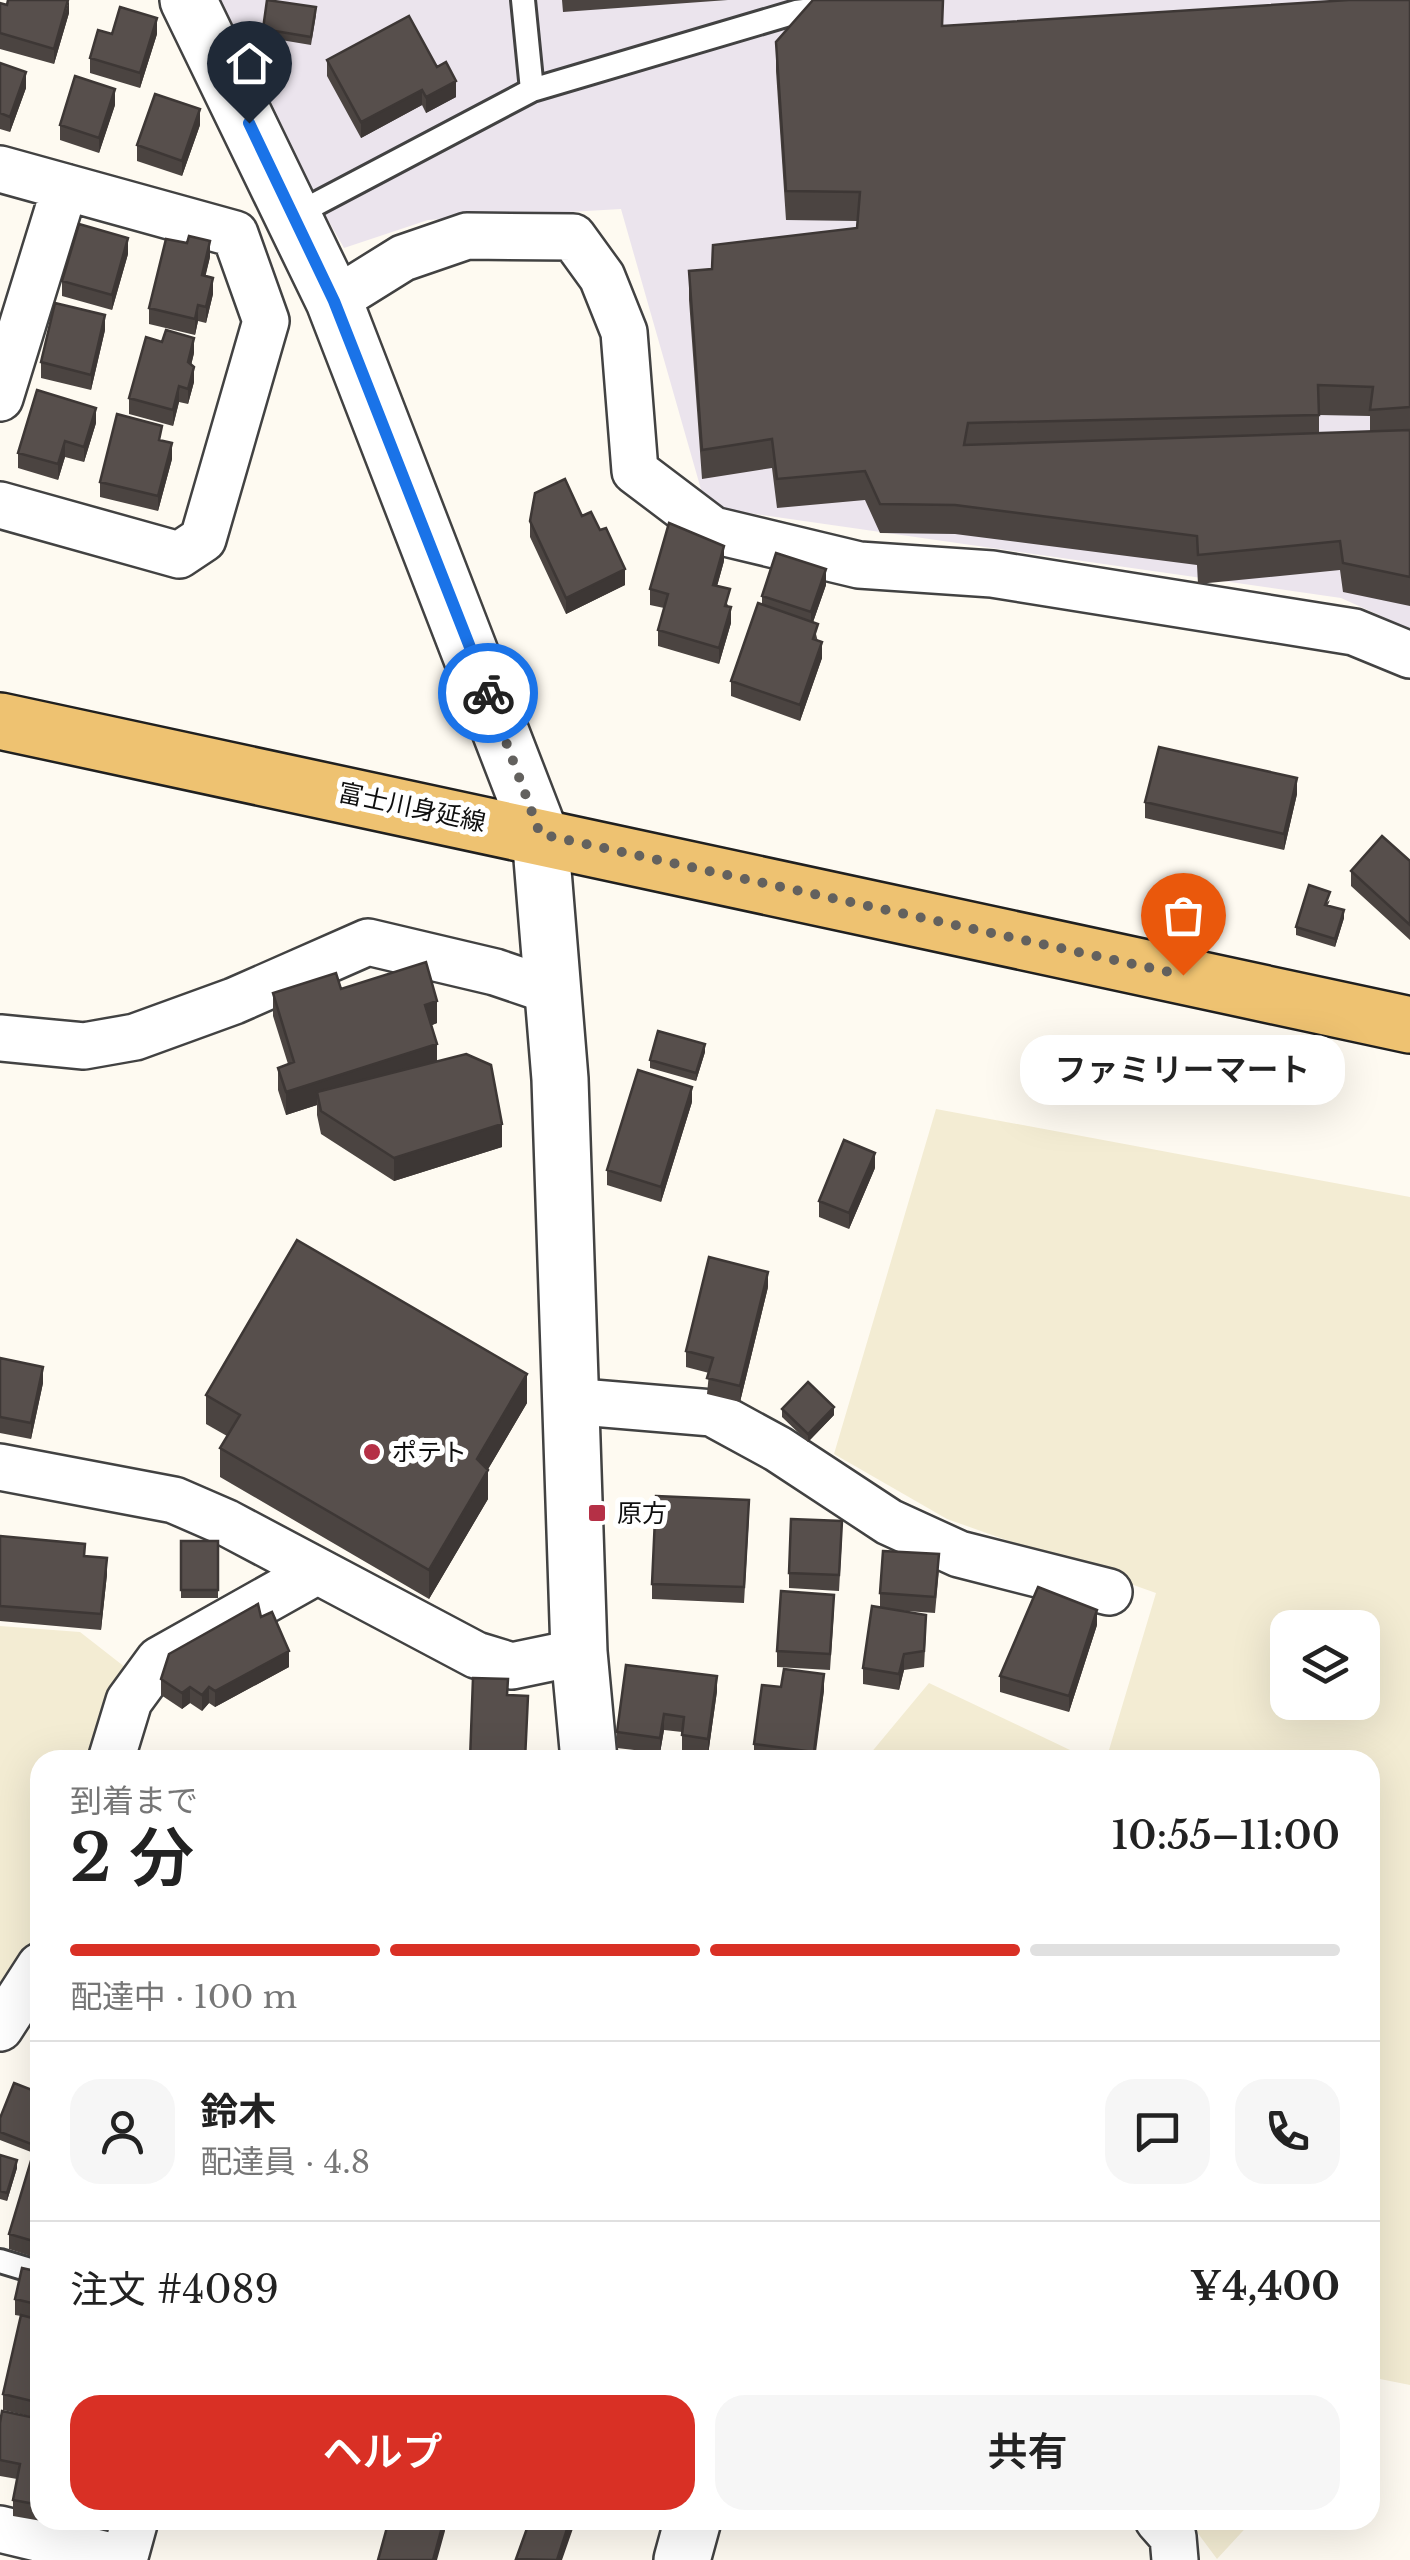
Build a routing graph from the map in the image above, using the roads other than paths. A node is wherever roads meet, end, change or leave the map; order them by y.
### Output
1 (188, 0) edge
2 (523, 0) edge
3 (888, 0) edge
4 (532, 90) junction
5 (0, 168) edge
6 (65, 187) junction
7 (296, 216) junction
8 (334, 301) junction
9 (0, 398) edge
10 (0, 505) edge
11 (1410, 655) edge
12 (0, 720) edge
13 (540, 834) junction
14 (554, 992) junction
15 (1410, 1025) edge
16 (0, 1038) edge
17 (569, 1402) junction
18 (0, 1467) edge
19 (314, 1573) junction
20 (1109, 1592) dead end
21 (579, 1652) junction
22 (114, 1750) edge
23 (588, 1750) edge
24 (30, 1982) edge
25 (0, 2028) edge
26 (0, 2261) edge
27 (30, 2269) edge
28 (0, 2529) edge
29 (133, 2530) edge
30 (690, 2530) edge
31 (1166, 2530) edge
32 (124, 2559) edge
33 (682, 2560) edge
34 (1175, 2560) edge

1 - 7 street
2 - 4 lane
3 - 4 lane
4 - 7 lane
5 - 6 street
6 - 9 street
6 - 10 street
7 - 8 street
8 - 11 street
8 - 13 street
12 - 13 main road, 富士川身延線
13 - 14 street
13 - 15 main road, 富士川身延線
14 - 16 street
14 - 17 street
17 - 20 street
17 - 21 street
18 - 19 street
19 - 21 street
19 - 22 street
21 - 23 street
24 - 25 street
26 - 27 lane
28 - 32 street
29 - 32 street
30 - 33 street
31 - 34 street

